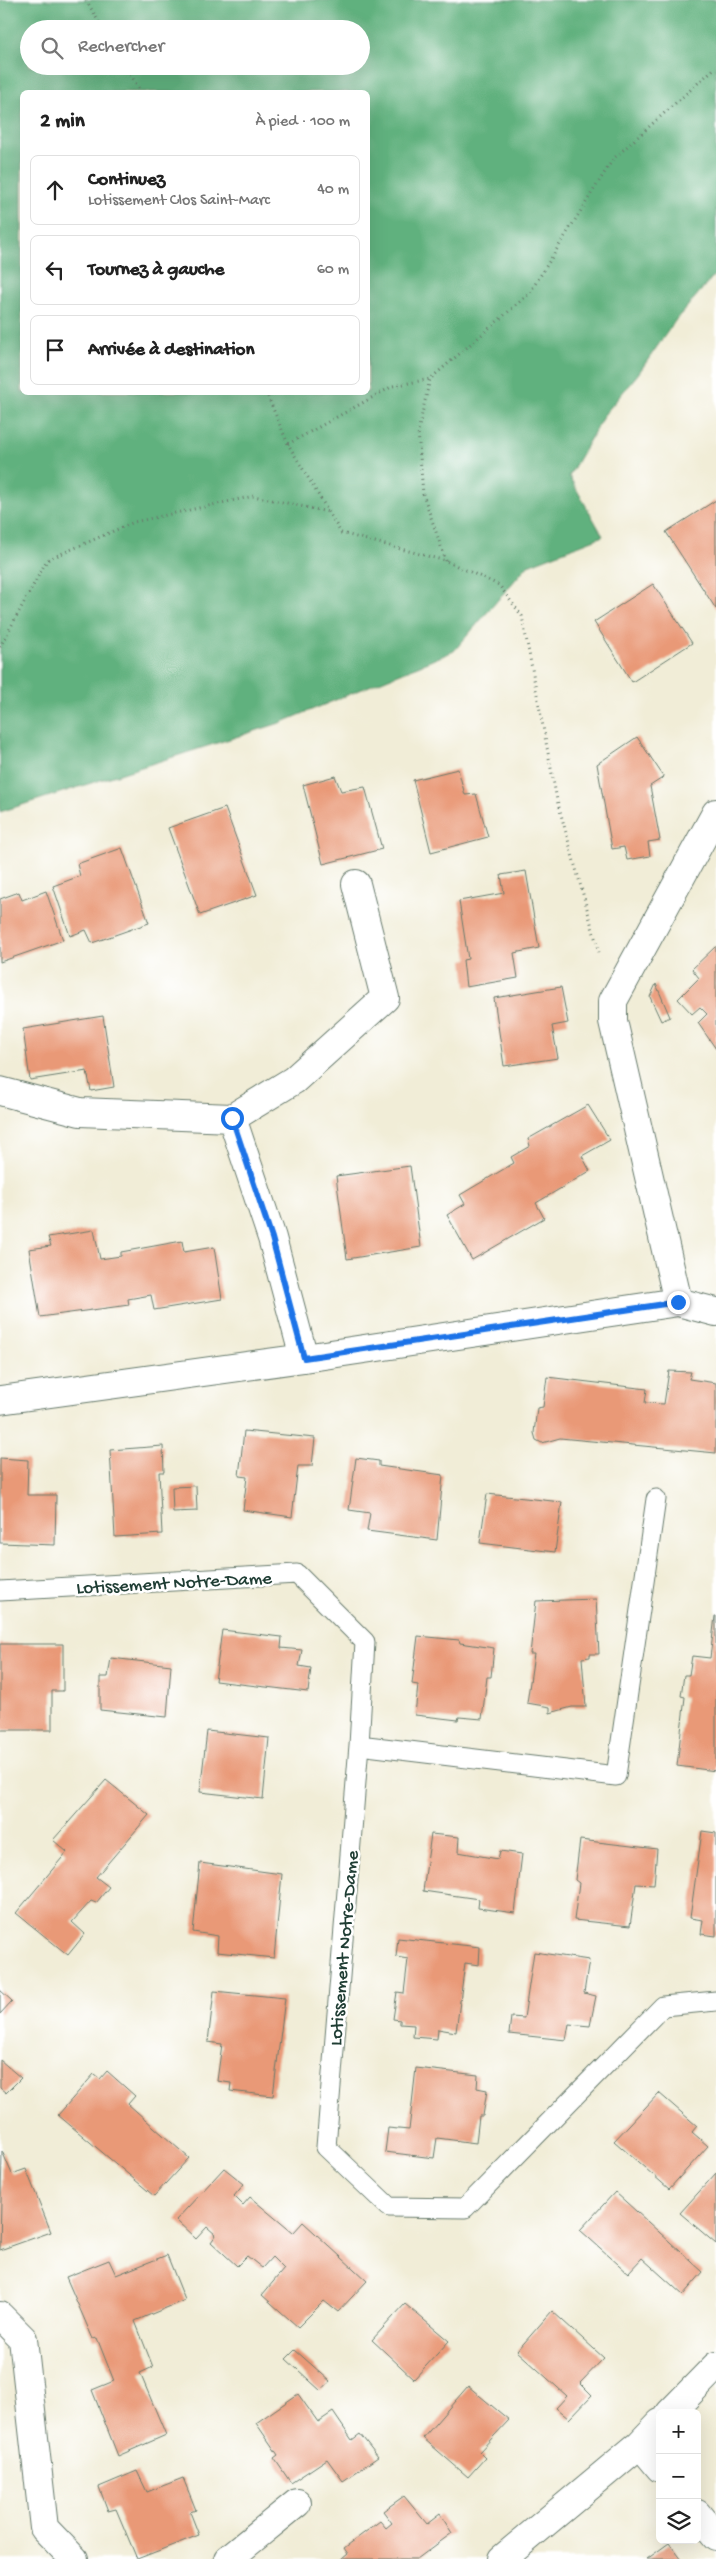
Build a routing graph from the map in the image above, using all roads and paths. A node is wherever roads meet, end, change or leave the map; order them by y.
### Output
1 (86, 0) edge
2 (98, 20) edge
3 (716, 67) edge
4 (131, 75) edge
5 (140, 90) edge
6 (430, 379) junction
7 (267, 395) edge
8 (288, 444) junction
9 (328, 512) junction
10 (446, 561) junction
11 (0, 647) edge
12 (716, 813) edge
13 (356, 884) dead end
14 (613, 1001) junction
15 (0, 1091) edge
16 (232, 1118) junction
17 (678, 1302) junction
18 (716, 1312) edge
19 (304, 1358) junction
20 (0, 1400) edge
21 (656, 1499) dead end
22 (0, 1591) edge
23 (359, 1745) junction
24 (716, 2001) edge
25 (0, 2316) edge
26 (716, 2366) edge
27 (674, 2409) edge
28 (656, 2428) edge
29 (640, 2444) junction
30 (656, 2463) edge
31 (298, 2502) dead end
32 (701, 2519) edge
33 (716, 2537) edge
34 (74, 2559) edge
35 (228, 2559) edge
36 (502, 2559) edge

1 - 2 path
3 - 6 path
4 - 5 path
6 - 8 path
6 - 10 path
7 - 8 path
8 - 9 path
9 - 10 path
9 - 11 path
10 - 14 path
12 - 14 street
13 - 16 street
14 - 17 street
15 - 16 street
16 - 19 street
17 - 18 street
17 - 19 street
19 - 20 street
21 - 23 lane
22 - 23 lane, Lotissement Notre-Dame
23 - 24 lane, Lotissement Notre-Dame
25 - 34 street
26 - 27 street
28 - 29 street
29 - 30 street
29 - 36 street
31 - 35 street
32 - 33 street

